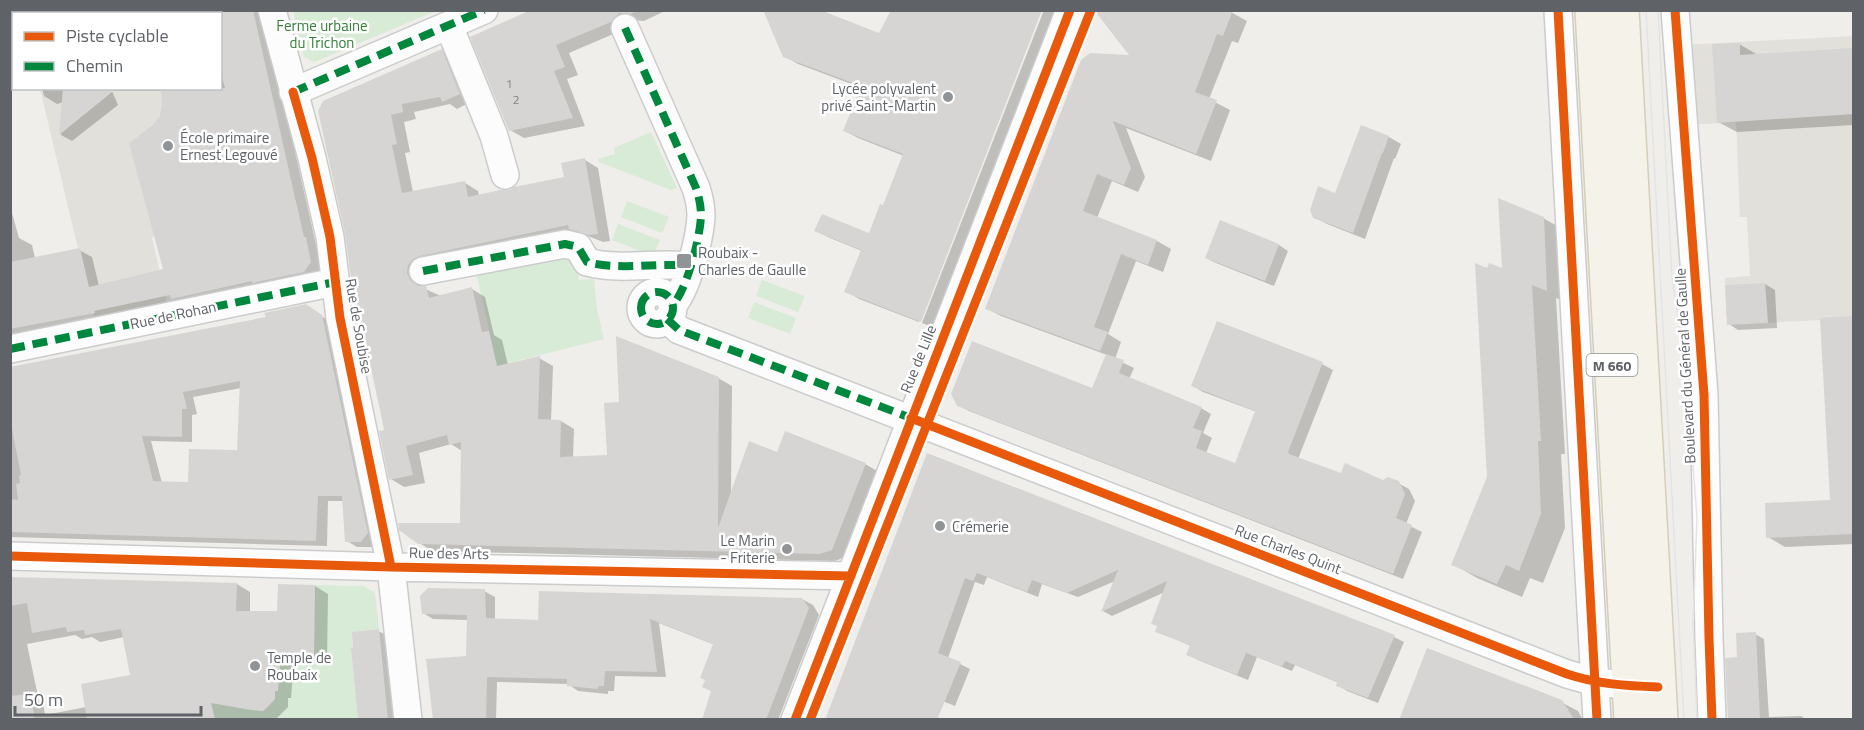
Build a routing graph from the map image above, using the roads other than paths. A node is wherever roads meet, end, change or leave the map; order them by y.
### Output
1 (272, 10) edge
2 (484, 10) edge
3 (1070, 10) edge
4 (1558, 10) edge
5 (1592, 10) edge
6 (1622, 10) edge
7 (1675, 10) edge
8 (449, 26) junction
9 (625, 28) dead end
10 (293, 92) junction
11 (505, 175) dead end
12 (691, 266) junction
13 (423, 272) dead end
14 (335, 282) junction
15 (10, 349) edge
16 (918, 422) junction
17 (10, 556) edge
18 (391, 567) junction
19 (851, 576) junction
20 (1594, 682) junction
21 (1644, 687) junction
22 (408, 720) edge
23 (795, 720) edge
24 (1597, 720) edge
25 (1631, 720) edge
26 (1661, 720) edge
27 (1712, 720) edge

1 - 10 street, Rue de Soubise
2 - 8 street
3 - 16 street, Rue de Lille
4 - 20 street
5 - 21 main road, M 660
6 - 21 main road, M 660
7 - 27 street, Boulevard du Général de Gaulle
8 - 10 street
8 - 11 street
9 - 12 street
10 - 14 street, Rue de Soubise
12 - 13 street
12 - 16 street, Rue Charles Quint
14 - 15 street, Rue de Rohan
14 - 18 street, Rue de Soubise
16 - 19 street, Rue de Lille
16 - 20 street, Rue Charles Quint
17 - 18 street, Rue des Arts
18 - 19 street, Rue des Arts
18 - 22 street, Rue de Soubise
19 - 23 street, Rue de Lille
20 - 21 street, Rue Charles Quint
20 - 24 street
21 - 25 main road, M 660
21 - 26 main road, M 660

